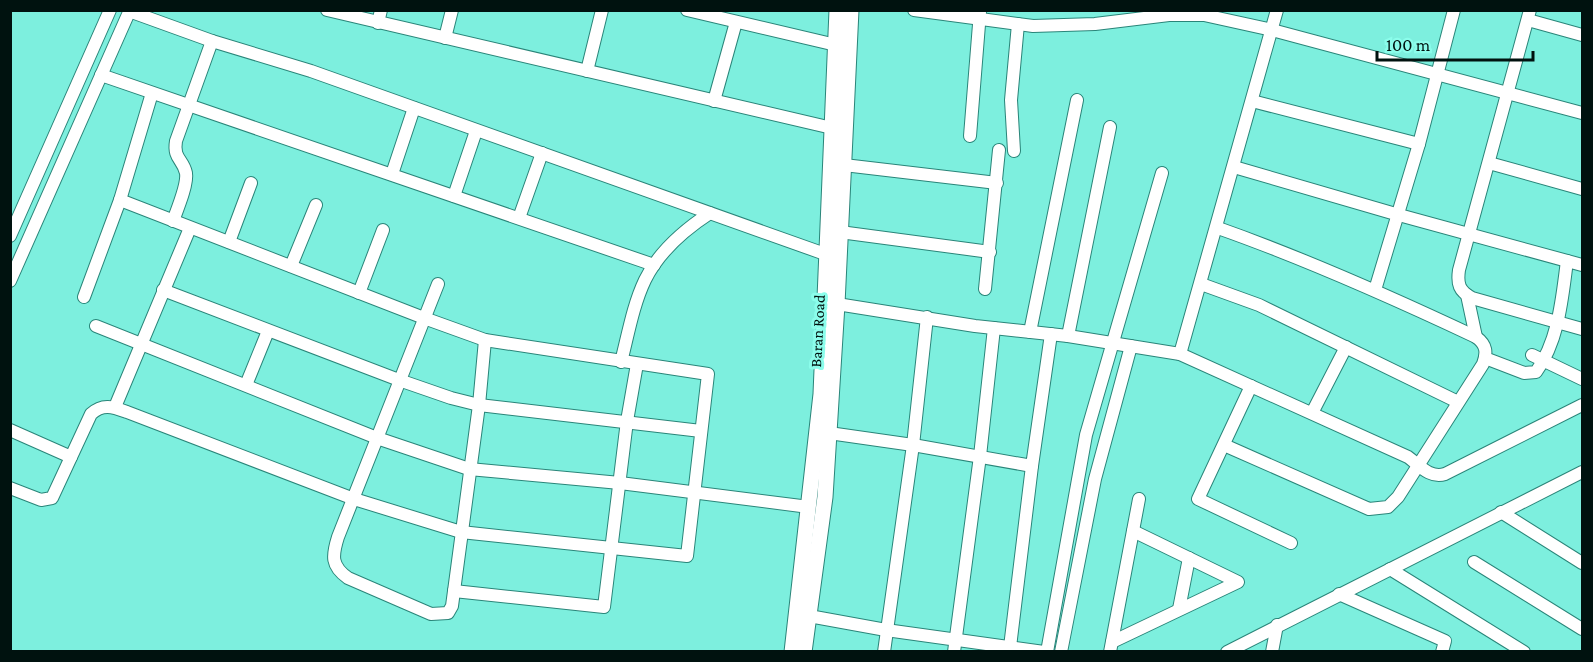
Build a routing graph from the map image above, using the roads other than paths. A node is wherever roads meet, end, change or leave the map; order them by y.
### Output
1 (110, 10) edge
2 (327, 10) edge
3 (452, 10) edge
4 (602, 10) edge
5 (687, 10) edge
6 (837, 10) edge
7 (851, 10) edge
8 (914, 10) edge
9 (1278, 10) edge
10 (1454, 10) edge
11 (130, 11) edge
12 (1159, 13) edge
13 (979, 15) edge
14 (1529, 15) edge
15 (380, 16) edge
16 (736, 22) junction
17 (1018, 24) junction
18 (1272, 30) junction
19 (1582, 35) edge
20 (445, 38) junction
21 (212, 41) junction
22 (836, 45) junction
23 (587, 71) junction
24 (101, 75) junction
25 (1436, 75) junction
26 (152, 93) junction
27 (1509, 93) junction
28 (1077, 100) dead end
29 (714, 101) junction
30 (1252, 101) junction
31 (188, 105) junction
32 (414, 108) junction
33 (1582, 113) edge
34 (1110, 127) dead end
35 (832, 128) junction
36 (476, 131) junction
37 (970, 136) dead end
38 (1419, 144) junction
39 (999, 150) dead end
40 (1014, 151) dead end
41 (542, 153) junction
42 (1489, 163) junction
43 (844, 165) junction
44 (1234, 167) junction
45 (1162, 173) dead end
46 (392, 174) junction
47 (251, 183) dead end
48 (997, 183) junction
49 (1582, 189) edge
50 (454, 196) junction
51 (120, 200) junction
52 (316, 205) dead end
53 (710, 213) junction
54 (1399, 215) junction
55 (519, 218) junction
56 (173, 222) junction
57 (190, 228) junction
58 (1218, 228) junction
59 (383, 230) dead end
60 (840, 232) junction
61 (1469, 235) junction
62 (10, 236) edge
63 (229, 242) junction
64 (990, 252) junction
65 (825, 254) junction
66 (1567, 261) junction
67 (1582, 265) edge
68 (291, 266) junction
69 (654, 266) junction
70 (10, 281) edge
71 (438, 284) dead end
72 (1201, 284) junction
73 (985, 289) dead end
74 (163, 290) junction
75 (1375, 290) junction
76 (359, 293) junction
77 (1467, 295) junction
78 (84, 297) dead end
79 (837, 304) junction
80 (927, 317) junction
81 (424, 318) junction
82 (1558, 323) junction
83 (96, 326) dead end
84 (994, 328) junction
85 (1582, 329) edge
86 (268, 331) junction
87 (1030, 332) junction
88 (1051, 334) junction
89 (1068, 336) junction
90 (1476, 337) junction
91 (485, 340) junction
92 (1112, 343) junction
93 (141, 344) junction
94 (1131, 346) junction
95 (1346, 347) junction
96 (1180, 354) junction
97 (1485, 358) junction
98 (1538, 358) junction
99 (621, 362) junction
100 (637, 364) junction
101 (1582, 379) edge
102 (399, 380) junction
103 (246, 385) junction
104 (1251, 387) junction
105 (1458, 402) junction
106 (479, 405) junction
107 (1582, 405) edge
108 (115, 407) junction
109 (1312, 413) junction
110 (627, 421) junction
111 (10, 430) edge
112 (701, 431) junction
113 (829, 433) junction
114 (377, 438) junction
115 (913, 444) junction
116 (1224, 445) junction
117 (980, 456) junction
118 (71, 457) junction
119 (1418, 464) junction
120 (1032, 466) junction
121 (469, 469) junction
122 (1582, 472) edge
123 (620, 483) junction
124 (10, 488) edge
125 (693, 493) junction
126 (354, 499) junction
127 (1139, 499) dead end
128 (809, 507) junction
129 (1501, 512) junction
130 (1133, 531) junction
131 (461, 532) junction
132 (1291, 543) dead end
133 (611, 547) junction
134 (1189, 558) junction
135 (1474, 562) dead end
136 (1582, 563) edge
137 (1390, 569) junction
138 (454, 591) junction
139 (1339, 594) junction
140 (1179, 609) junction
141 (809, 616) junction
142 (1277, 625) junction
143 (1582, 629) edge
144 (886, 630) junction
145 (955, 646) edge
146 (1010, 647) junction
147 (1111, 647) edge
148 (990, 648) edge
149 (792, 651) edge
150 (804, 651) edge
151 (884, 651) edge
152 (1046, 651) edge
153 (1061, 651) edge
154 (1227, 651) edge
155 (1272, 651) edge
156 (1442, 651) edge
157 (1524, 651) edge

1 - 62 street
2 - 15 street
3 - 20 street
4 - 23 street
5 - 16 street
6 - 22 main road, Baran Road
7 - 43 main road, Baran Road
8 - 13 street
9 - 18 street
10 - 25 street
11 - 21 street
11 - 24 street
12 - 17 street
12 - 18 street
13 - 17 street
13 - 37 street
14 - 19 street
14 - 27 street
15 - 20 street
16 - 22 street
16 - 29 street
17 - 40 street
18 - 25 street
18 - 30 street
20 - 23 street
21 - 31 street
21 - 32 street
22 - 35 main road, Baran Road
23 - 29 street
24 - 26 street
24 - 70 street
25 - 27 street
25 - 38 street
26 - 31 street
26 - 51 street
27 - 33 street
27 - 42 street
28 - 87 street
29 - 35 street
30 - 38 street
30 - 44 street
31 - 46 street
31 - 56 street
32 - 36 street
32 - 46 street
34 - 89 street
35 - 65 main road, Baran Road
36 - 41 street
36 - 50 street
38 - 54 street
39 - 48 street
41 - 53 street
41 - 55 street
42 - 49 street
42 - 61 street
43 - 48 street
43 - 60 main road, Baran Road
44 - 54 street
44 - 58 street
45 - 92 street
46 - 50 street
47 - 63 street
48 - 64 street
50 - 55 street
51 - 56 street
51 - 78 street
52 - 68 street
53 - 65 street
53 - 69 street
54 - 61 street
54 - 75 street
55 - 69 street
56 - 57 street
57 - 63 street
57 - 74 street
58 - 72 street
58 - 75 street
59 - 76 street
60 - 64 street
60 - 79 main road, Baran Road
61 - 66 street
61 - 77 street
63 - 68 street
64 - 73 street
65 - 128 main road, Baran Road
66 - 67 street
66 - 82 street
68 - 76 street
69 - 99 street
71 - 81 street
72 - 95 street
72 - 96 street
74 - 86 street
74 - 93 street
75 - 90 street
76 - 81 street
77 - 82 street
77 - 90 street
79 - 80 street
79 - 113 main road, Baran Road
80 - 84 street
80 - 115 street
81 - 91 street
81 - 102 street
82 - 85 street
82 - 98 street
83 - 93 street
84 - 87 street
84 - 117 street
86 - 102 street
86 - 103 street
87 - 88 street
88 - 89 street
88 - 120 street
89 - 92 street
90 - 97 street
91 - 99 street
91 - 106 street
92 - 94 street
92 - 152 street
93 - 103 street
93 - 108 street
94 - 96 street
94 - 153 street
95 - 105 street
95 - 109 street
96 - 104 street
97 - 98 street
97 - 105 street
98 - 101 street
99 - 100 street
100 - 110 street
100 - 112 street
102 - 106 street
102 - 114 street
103 - 114 street
104 - 109 street
104 - 116 street
105 - 119 street
106 - 110 street
106 - 121 street
107 - 119 street
108 - 118 street
108 - 126 street
109 - 119 street
110 - 112 street
110 - 123 street
111 - 118 street
112 - 125 street
113 - 115 street
113 - 141 main road, Baran Road
114 - 121 street
114 - 126 street
115 - 117 street
115 - 144 street
116 - 119 street
116 - 132 street
117 - 120 street
117 - 145 street
118 - 124 street
120 - 146 street
121 - 123 street
121 - 131 street
122 - 129 street
123 - 125 street
123 - 133 street
125 - 128 street
125 - 133 street
126 - 131 street
126 - 138 street
127 - 130 street
128 - 149 main road, Baran Road
129 - 136 street
129 - 137 street
130 - 134 street
130 - 147 street
131 - 133 street
131 - 138 street
133 - 138 street
134 - 140 street
134 - 140 street
135 - 143 street
137 - 139 street
137 - 157 street
139 - 142 street
139 - 156 street
140 - 147 street
141 - 144 street
141 - 150 main road, Baran Road
142 - 154 street
142 - 155 street
144 - 145 street
144 - 151 street
145 - 148 street
146 - 148 street
146 - 152 street

